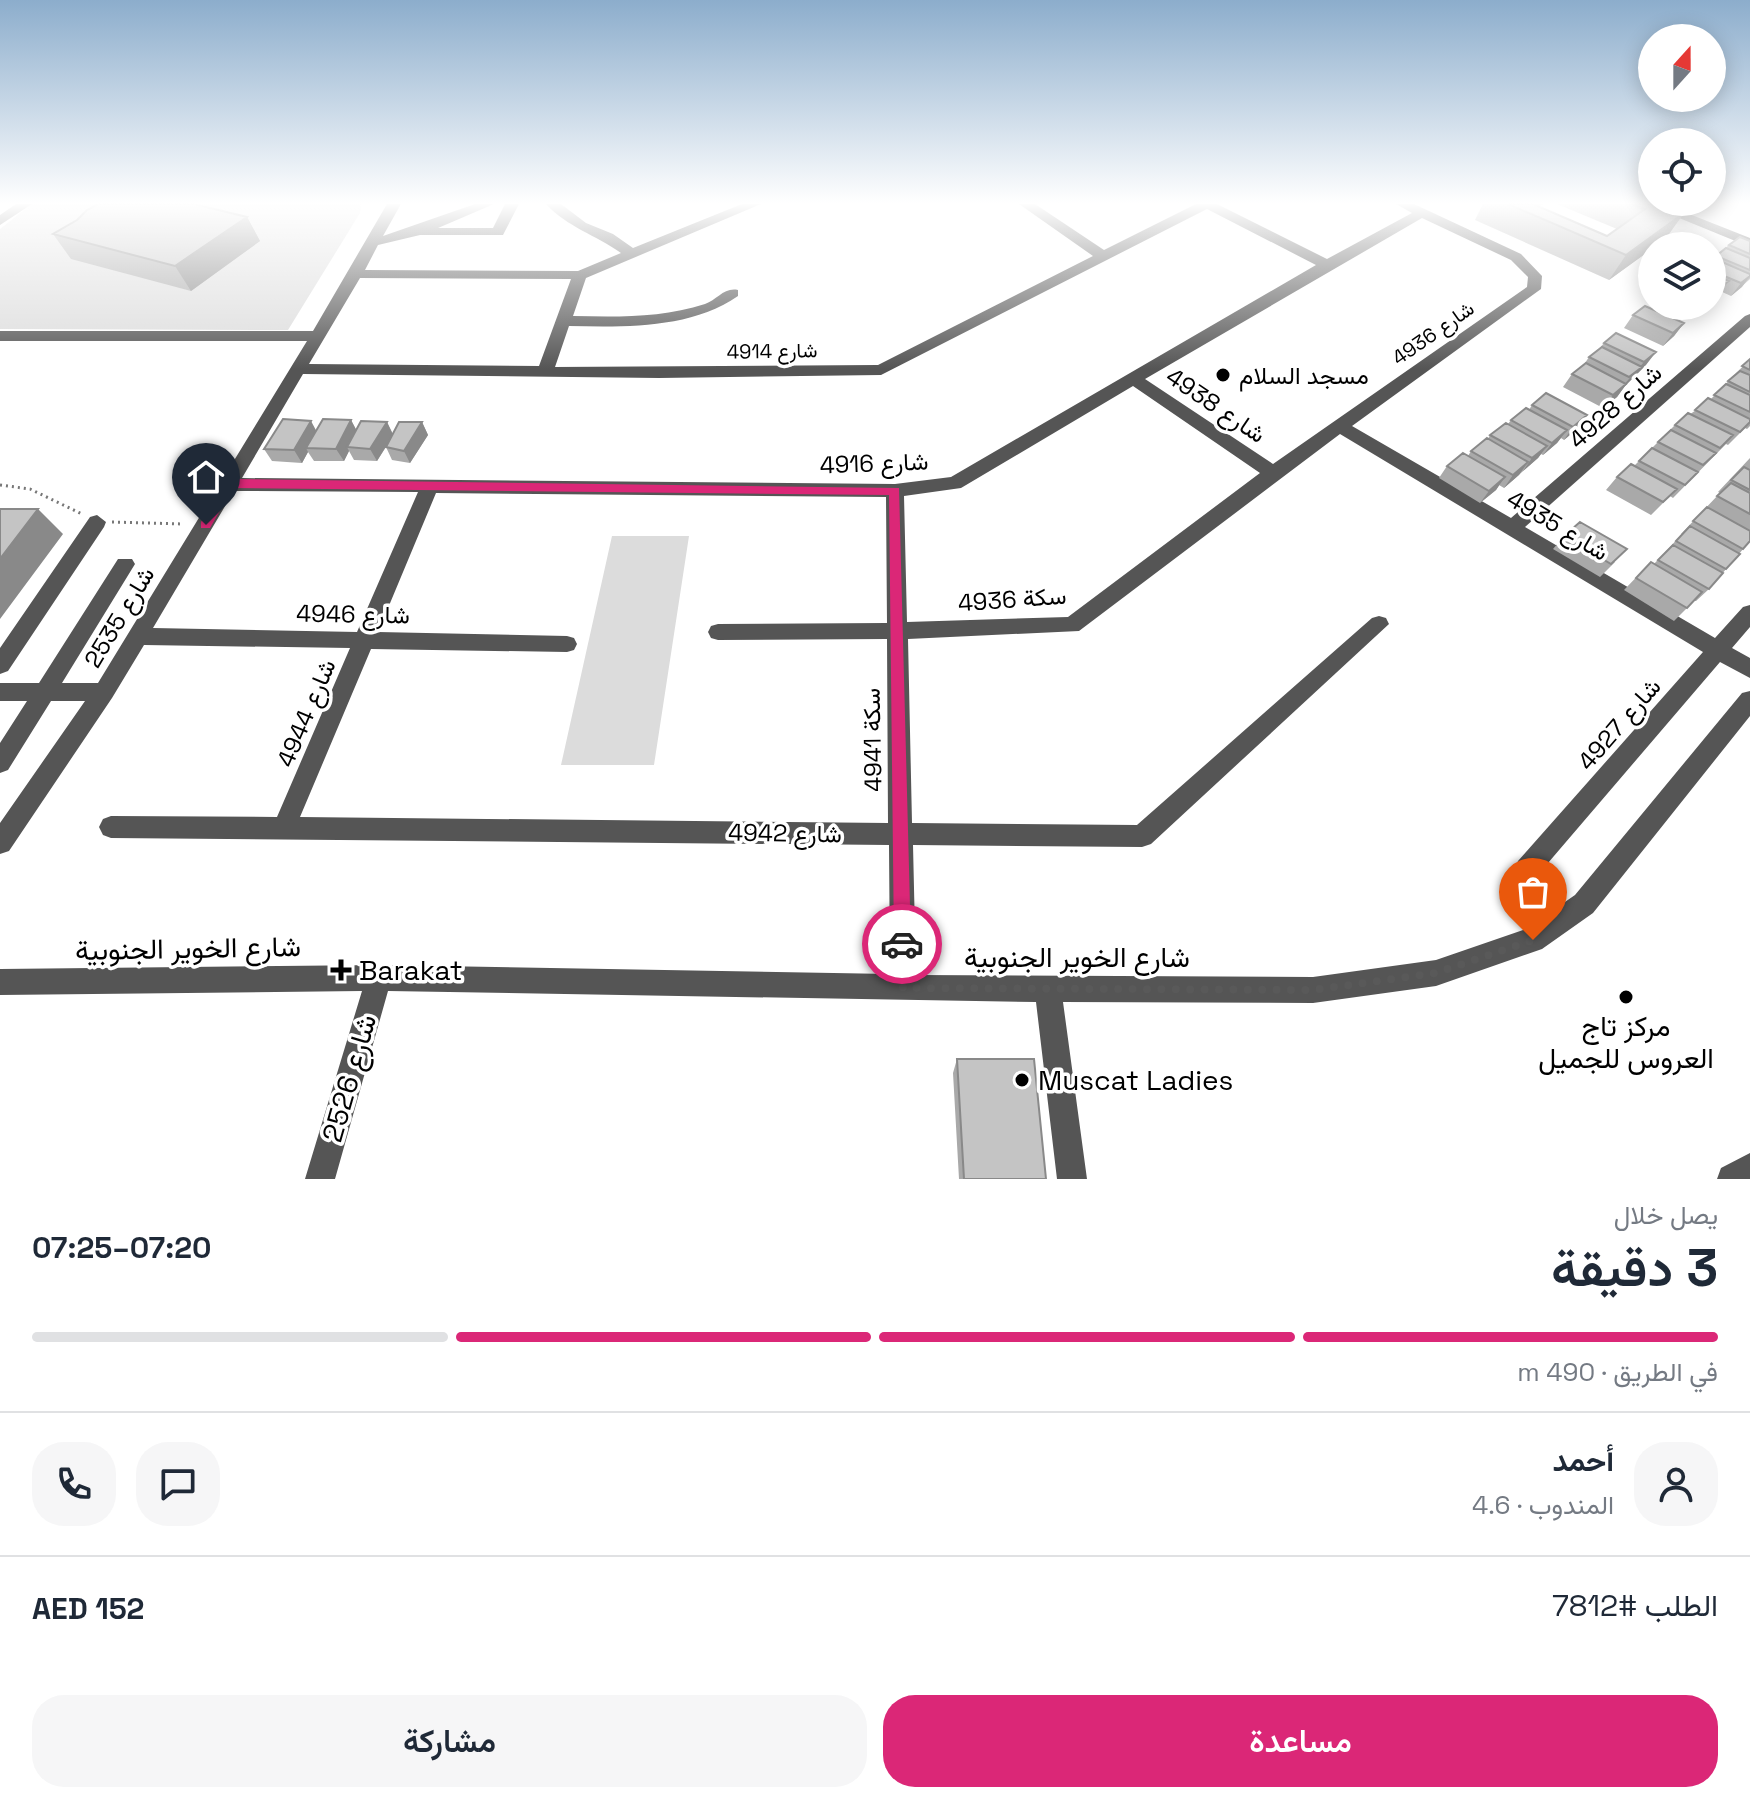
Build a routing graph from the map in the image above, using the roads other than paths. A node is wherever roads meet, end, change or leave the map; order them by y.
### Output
1 (363, 259) edge
2 (619, 259) edge
3 (1097, 259) edge
4 (1315, 259) edge
5 (1338, 259) edge
6 (1518, 259) edge
7 (1327, 265) junction
8 (355, 274) junction
9 (580, 275) junction
10 (733, 293) dead end
11 (1750, 319) edge
12 (563, 321) junction
13 (0, 336) edge
14 (318, 336) junction
15 (298, 369) junction
16 (545, 372) junction
17 (1131, 377) junction
18 (1340, 426) junction
19 (1273, 473) junction
20 (229, 484) junction
21 (430, 485) junction
22 (895, 491) junction
23 (97, 522) dead end
24 (1512, 528) junction
25 (125, 564) dead end
26 (1750, 613) edge
27 (1379, 624) dead end
28 (896, 631) junction
29 (718, 632) dead end
30 (137, 636) junction
31 (365, 641) junction
32 (567, 644) dead end
33 (1717, 650) junction
34 (0, 665) edge
35 (1750, 669) edge
36 (0, 692) edge
37 (46, 692) junction
38 (104, 692) junction
39 (1750, 700) edge
40 (0, 763) edge
41 (111, 827) dead end
42 (284, 828) junction
43 (900, 834) junction
44 (0, 843) edge
45 (1527, 869) dead end
46 (379, 978) junction
47 (0, 982) edge
48 (903, 988) junction
49 (1048, 989) junction
50 (1750, 1168) edge
51 (320, 1179) edge
52 (1072, 1179) edge
53 (1732, 1179) edge

1 - 8 street, 2535 شارع
2 - 9 street
3 - 16 street, 4914 شارع
4 - 7 street
5 - 7 street, 4916 شارع
6 - 18 street, 4936 شارع
7 - 17 street, 4916 شارع
8 - 9 street
8 - 14 street, 2535 شارع
9 - 12 street
10 - 12 street
11 - 24 street, 4928 شارع
12 - 16 street
13 - 14 street
14 - 15 street, 2535 شارع
15 - 16 street, 4914 شارع
15 - 20 street, 2535 شارع
17 - 19 street, شارع 4938
17 - 22 street, 4916 شارع
18 - 19 street, سكة 4936
18 - 24 street, 4935 شارع
19 - 28 street, سكة 4936
20 - 21 street, 4916 شارع
20 - 30 street, 2535 شارع
21 - 22 street, 4916 شارع
21 - 31 street, 4944 شارع
22 - 28 street, سكة 4941
23 - 34 street
24 - 33 street, 4935 شارع
25 - 37 street
26 - 33 street, شارع 4927
27 - 43 street, 4942 شارع
28 - 29 street, سكة 4936
28 - 43 street, سكة 4941
30 - 31 street, 4946 شارع
30 - 38 street, 2535 شارع
31 - 32 street, 4946 شارع
31 - 42 street, 4944 شارع
33 - 35 street, 4935 شارع
33 - 45 street, شارع 4927
36 - 37 street
37 - 38 street
37 - 40 street
38 - 44 street, 2535 شارع
39 - 49 street, شارع الخوير الجنوبية
41 - 42 street, 4942 شارع
42 - 43 street, 4942 شارع
43 - 48 street, سكة 4941
46 - 47 street, شارع الخوير الجنوبية
46 - 48 street, شارع الخوير الجنوبية
46 - 51 street, 2526 شارع
48 - 49 street, شارع الخوير الجنوبية
49 - 52 street
50 - 53 street

